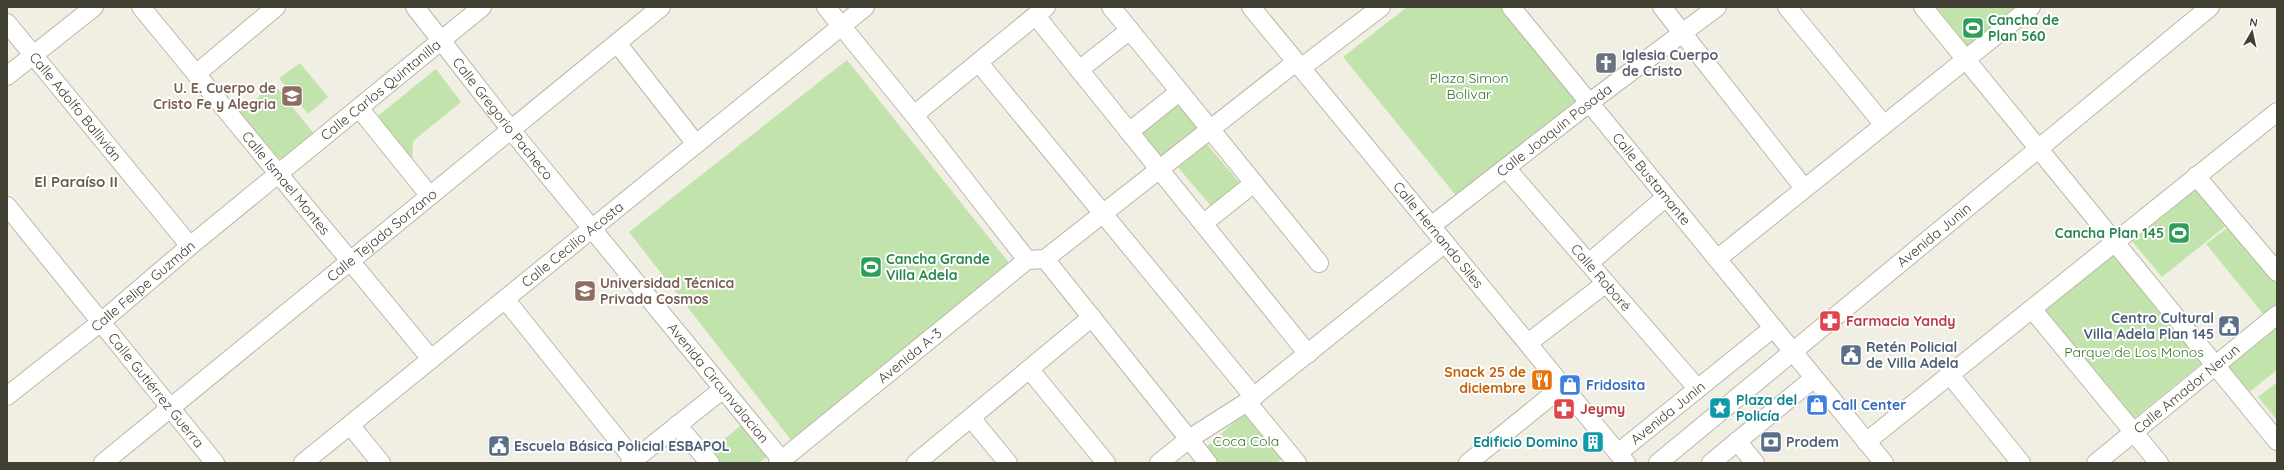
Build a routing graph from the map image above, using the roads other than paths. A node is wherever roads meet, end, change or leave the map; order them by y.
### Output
1 (94, 7) edge
2 (141, 7) edge
3 (276, 7) edge
4 (415, 7) edge
5 (482, 7) edge
6 (661, 7) edge
7 (826, 7) edge
8 (864, 7) edge
9 (1111, 7) edge
10 (1251, 7) edge
11 (1381, 7) edge
12 (1511, 7) edge
13 (1662, 7) edge
14 (1717, 7) edge
15 (1787, 7) edge
16 (1923, 7) edge
17 (2031, 7) edge
18 (2210, 7) edge
19 (1041, 11) edge
20 (7, 23) edge
21 (842, 26) junction
22 (1130, 30) junction
23 (1684, 33) junction
24 (442, 40) junction
25 (617, 43) junction
26 (33, 55) junction
27 (1966, 60) junction
28 (979, 63) junction
29 (1299, 65) junction
30 (1079, 70) junction
31 (196, 74) junction
32 (7, 76) edge
33 (1180, 92) junction
34 (1589, 102) junction
35 (359, 108) junction
36 (2277, 112) edge
37 (914, 115) junction
38 (1884, 125) junction
39 (1209, 128) junction
40 (511, 130) junction
41 (1129, 132) junction
42 (696, 144) junction
43 (2038, 148) junction
44 (1506, 168) junction
45 (1159, 169) junction
46 (278, 174) junction
47 (2196, 176) junction
48 (1254, 183) junction
49 (1804, 188) junction
50 (430, 196) junction
51 (1666, 197) junction
52 (7, 206) edge
53 (1104, 214) junction
54 (1204, 223) junction
55 (1431, 226) junction
56 (592, 228) junction
57 (2115, 242) junction
58 (1445, 243) junction
59 (190, 246) junction
60 (1036, 259) junction
61 (1717, 259) junction
62 (350, 261) junction
63 (1589, 263) junction
64 (1319, 264) dead end
65 (2277, 272) edge
66 (1606, 283) junction
67 (505, 299) junction
68 (2032, 309) junction
69 (2277, 315) edge
70 (1092, 317) junction
71 (101, 322) junction
72 (1773, 328) junction
73 (1528, 343) junction
74 (1792, 351) junction
75 (1308, 354) junction
76 (431, 359) junction
77 (2215, 365) junction
78 (1030, 370) junction
79 (1950, 375) junction
80 (1814, 378) junction
81 (1562, 386) junction
82 (1697, 388) junction
83 (723, 389) junction
84 (9, 390) edge
85 (1251, 399) junction
86 (171, 408) junction
87 (971, 418) junction
88 (350, 425) junction
89 (678, 425) junction
90 (2133, 432) junction
91 (1189, 439) junction
92 (1737, 441) junction
93 (2277, 441) edge
94 (1866, 442) junction
95 (1622, 458) edge
96 (632, 461) edge
97 (781, 462) edge
98 (103, 463) edge
99 (215, 463) edge
100 (303, 463) edge
101 (381, 463) edge
102 (710, 463) edge
103 (916, 463) edge
104 (1008, 463) edge
105 (1106, 463) edge
106 (1159, 463) edge
107 (1208, 463) edge
108 (1297, 463) edge
109 (1468, 463) edge
110 (1658, 463) edge
111 (1711, 463) edge
112 (1755, 463) edge
113 (1884, 463) edge
114 (2021, 463) edge
115 (2096, 463) edge
116 (2159, 463) edge

1 - 26 street
2 - 31 street, Calle Ismael Montes
3 - 31 street
4 - 24 street, Calle Gregorio Pacheco
5 - 24 street, Calle Carlos Quintanilla
6 - 25 street, Calle Tejada Sorzano
7 - 21 street
8 - 21 street, Calle Cecilio Acosta
9 - 22 street
10 - 29 street, Calle Hernando Siles
11 - 29 street, Avenida A-3
12 - 34 street, Calle Bustamante
13 - 23 street
14 - 23 street, Calle Joaquin Posada
15 - 38 street
16 - 27 street
17 - 27 street
18 - 43 street, Avenida Junin
19 - 28 street
19 - 30 street
20 - 26 street, Calle Adolfo Ballivián
21 - 37 street
21 - 42 street, Calle Cecilio Acosta
22 - 30 street
22 - 33 street
23 - 34 street, Calle Joaquin Posada
23 - 49 street
24 - 35 street, Calle Carlos Quintanilla
24 - 40 street, Calle Gregorio Pacheco
25 - 40 street, Calle Tejada Sorzano
25 - 42 street
26 - 32 street
26 - 59 street, Calle Adolfo Ballivián
27 - 38 street
27 - 43 street
28 - 37 street
28 - 53 street
29 - 39 street, Avenida A-3
29 - 55 street, Calle Hernando Siles
30 - 41 street
31 - 46 street, Calle Ismael Montes
33 - 39 street
33 - 41 street
34 - 44 street, Calle Joaquin Posada
34 - 51 street, Calle Bustamante
35 - 46 street, Calle Carlos Quintanilla
35 - 50 street
36 - 47 street
37 - 60 street
38 - 49 street
39 - 45 street, Avenida A-3
39 - 48 street
40 - 50 street, Calle Tejada Sorzano
40 - 56 street, Calle Gregorio Pacheco
41 - 45 street
42 - 56 street, Calle Cecilio Acosta
43 - 57 street
43 - 74 street, Avenida Junin
44 - 55 street, Calle Joaquin Posada
44 - 63 street, Calle Roboré
45 - 53 street, Avenida A-3
45 - 54 street
46 - 59 street, Calle Felipe Guzmán
46 - 62 street, Calle Ismael Montes
47 - 57 street
47 - 65 street
48 - 54 street
48 - 64 street
49 - 61 street
50 - 62 street, Calle Tejada Sorzano
51 - 61 street, Calle Bustamante
51 - 63 street
52 - 71 street, Calle Gutiérrez Guerra
53 - 60 street, Avenida A-3
53 - 85 street
54 - 75 street
55 - 58 street, Calle Hernando Siles
56 - 67 street, Calle Cecilio Acosta
56 - 83 street, Avenida Circunvalacion
57 - 68 street
57 - 77 street
58 - 73 street, Calle Hernando Siles
58 - 75 street
59 - 71 street, Calle Felipe Guzmán
60 - 70 street
60 - 97 street, Avenida A-3
61 - 72 street, Calle Bustamante
62 - 76 street, Calle Ismael Montes
62 - 86 street, Calle Tejada Sorzano
63 - 66 street, Calle Roboré
66 - 73 street
66 - 82 street, Calle Roboré
67 - 76 street, Calle Cecilio Acosta
67 - 96 street
68 - 79 street
68 - 90 street
69 - 77 street, Calle Amador Nerun
70 - 78 street
70 - 91 street
71 - 84 street, Calle Felipe Guzmán
71 - 86 street, Calle Gutiérrez Guerra
72 - 74 street, Calle Bustamante
72 - 82 street, Avenida Junin
73 - 81 street, Calle Hernando Siles
74 - 80 street, Calle Bustamante
74 - 110 street, Avenida Junin
75 - 85 street
76 - 88 street, Calle Cecilio Acosta
77 - 90 street, Calle Amador Nerun
77 - 93 street
78 - 87 street
78 - 105 street
79 - 94 street
79 - 114 street
80 - 92 street
80 - 94 street, Calle Bustamante
81 - 95 street, Calle Hernando Siles
81 - 109 street
82 - 95 street, Avenida Junin
83 - 89 street
83 - 97 street, Avenida Circunvalacion
85 - 91 street
85 - 108 street
86 - 98 street, Calle Tejada Sorzano
86 - 99 street, Calle Gutiérrez Guerra
87 - 103 street
87 - 104 street
88 - 100 street, Calle Cecilio Acosta
88 - 101 street
89 - 96 street
89 - 102 street
90 - 115 street, Calle Amador Nerun
90 - 116 street
91 - 106 street
91 - 107 street
92 - 111 street
92 - 112 street
94 - 113 street, Calle Bustamante

